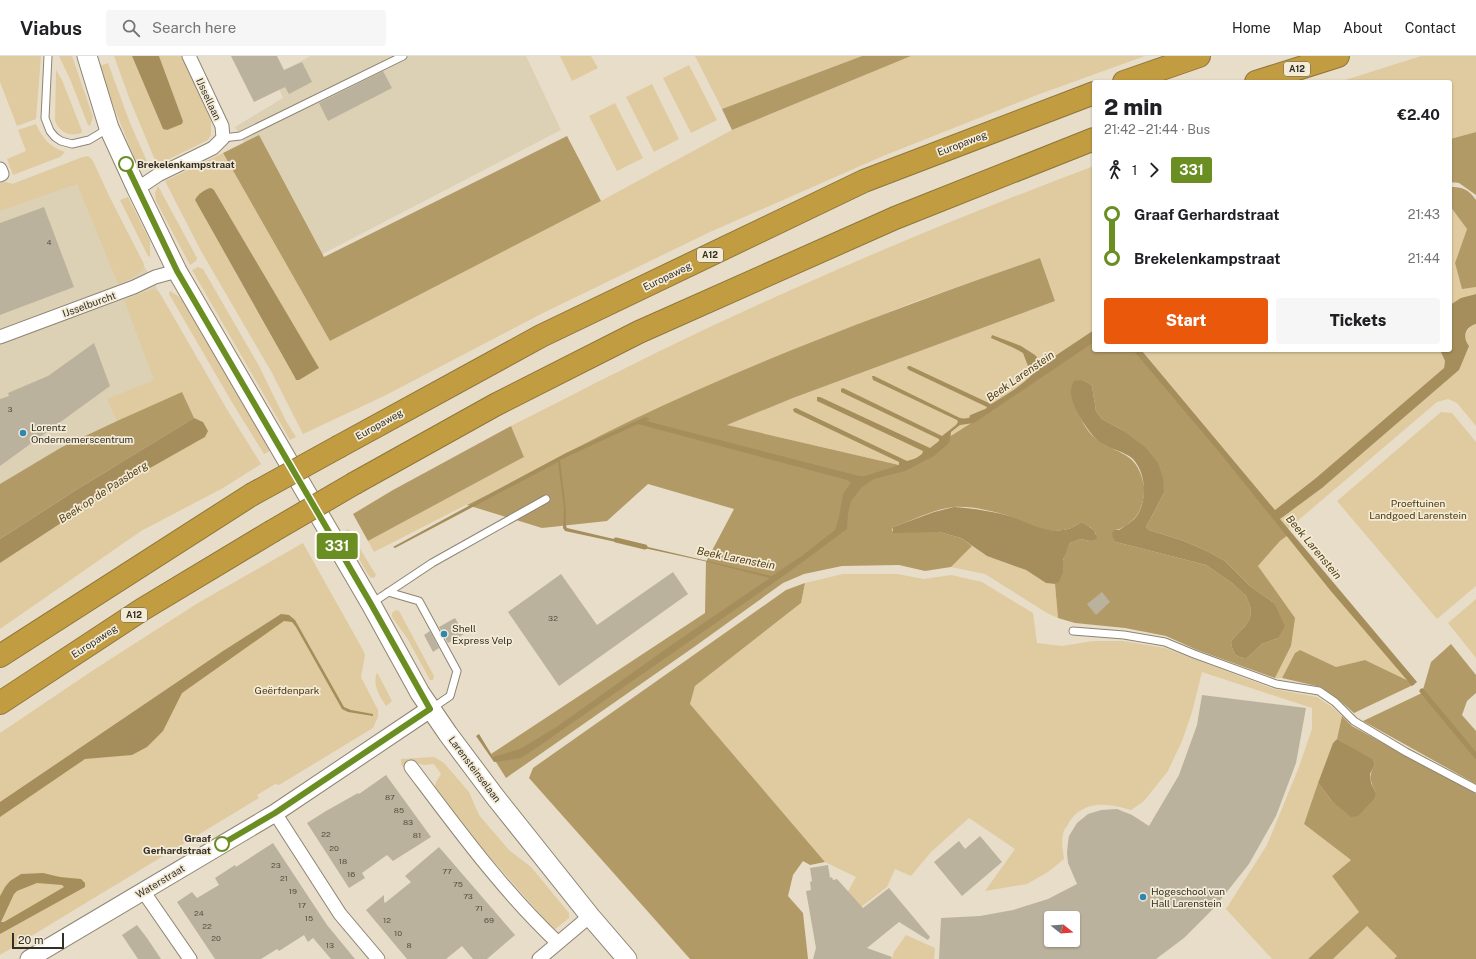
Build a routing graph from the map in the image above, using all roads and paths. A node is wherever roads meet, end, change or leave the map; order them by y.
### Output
1 (48, 56) edge
2 (87, 56) edge
3 (189, 56) edge
4 (403, 56) edge
5 (1199, 56) edge
6 (1338, 56) edge
7 (1130, 80) edge
8 (1262, 80) edge
9 (1092, 93) edge
10 (109, 128) junction
11 (224, 138) junction
12 (1092, 140) edge
13 (136, 189) junction
14 (177, 271) junction
15 (0, 336) edge
16 (546, 499) dead end
17 (388, 592) junction
18 (371, 604) junction
19 (1073, 631) dead end
20 (0, 656) edge
21 (0, 703) edge
22 (430, 709) junction
23 (411, 767) dead end
24 (1476, 789) edge
25 (275, 813) junction
26 (143, 891) junction
27 (590, 916) junction
28 (558, 943) junction
29 (29, 959) edge
30 (190, 959) edge
31 (378, 959) edge
32 (539, 959) edge
33 (627, 959) edge

1 - 10 lane
2 - 10 main road
3 - 11 street, IJssellaan
4 - 11 lane
5 - 7 highway
6 - 8 highway, A12
9 - 20 highway, Europaweg / A12, bridge
10 - 13 main road
11 - 13 street
12 - 21 highway, Europaweg / A12, bridge
13 - 14 main road
14 - 15 street, IJsselburcht
14 - 18 main road, Larensteinselaan
16 - 17 lane
17 - 18 lane
17 - 22 lane
18 - 22 main road, Larensteinselaan
19 - 24 lane
22 - 25 street, Waterstraat
22 - 27 main road, Larensteinselaan
23 - 28 street
25 - 26 street, Waterstraat
25 - 31 street
26 - 29 street, Waterstraat
26 - 30 street
27 - 28 street
27 - 33 main road, Larensteinselaan
28 - 32 street

